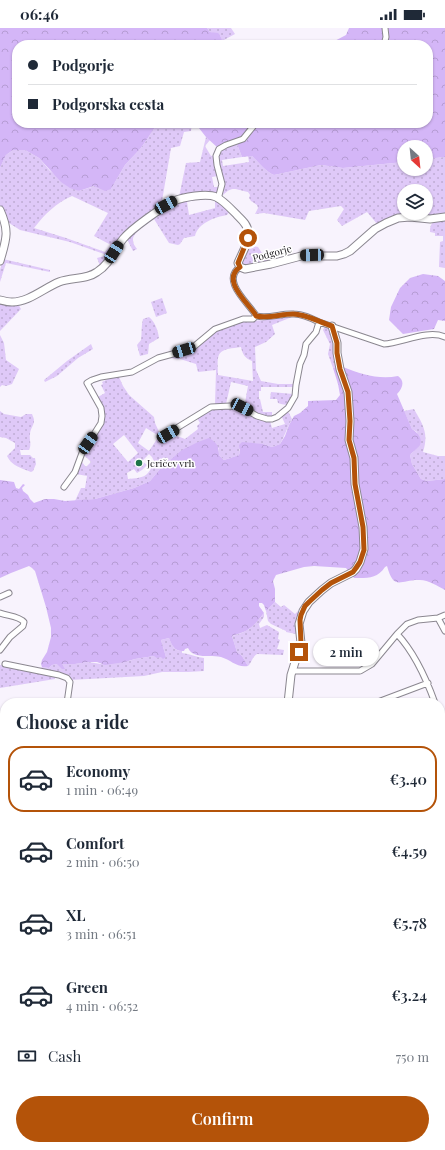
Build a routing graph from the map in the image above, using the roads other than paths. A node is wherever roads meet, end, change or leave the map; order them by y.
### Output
1 (385, 28) edge
2 (385, 40) edge
3 (252, 128) edge
4 (218, 199) junction
5 (0, 210) edge
6 (445, 217) edge
7 (0, 261) edge
8 (240, 267) junction
9 (0, 300) edge
10 (256, 316) junction
11 (319, 322) junction
12 (332, 326) junction
13 (445, 337) edge
14 (168, 434) dead end
15 (64, 487) dead end
16 (9, 593) dead end
17 (0, 597) edge
18 (0, 613) edge
19 (445, 615) edge
20 (438, 618) junction
21 (445, 631) edge
22 (397, 634) junction
23 (0, 650) edge
24 (5, 664) dead end
25 (293, 671) junction
26 (428, 683) junction
27 (68, 698) edge
28 (289, 698) edge
29 (388, 698) edge
30 (433, 698) edge

1 - 2 street
3 - 4 street
4 - 8 street, Podgorje
4 - 9 street
5 - 7 street
6 - 8 street, Podgorje
8 - 10 street
10 - 11 street
10 - 15 street
11 - 12 street
11 - 14 street
12 - 13 street
12 - 25 street
16 - 17 street
18 - 23 street
19 - 20 street
20 - 21 street
20 - 22 street
22 - 25 street
22 - 26 street
24 - 27 street
25 - 28 street
26 - 29 street
26 - 30 street

